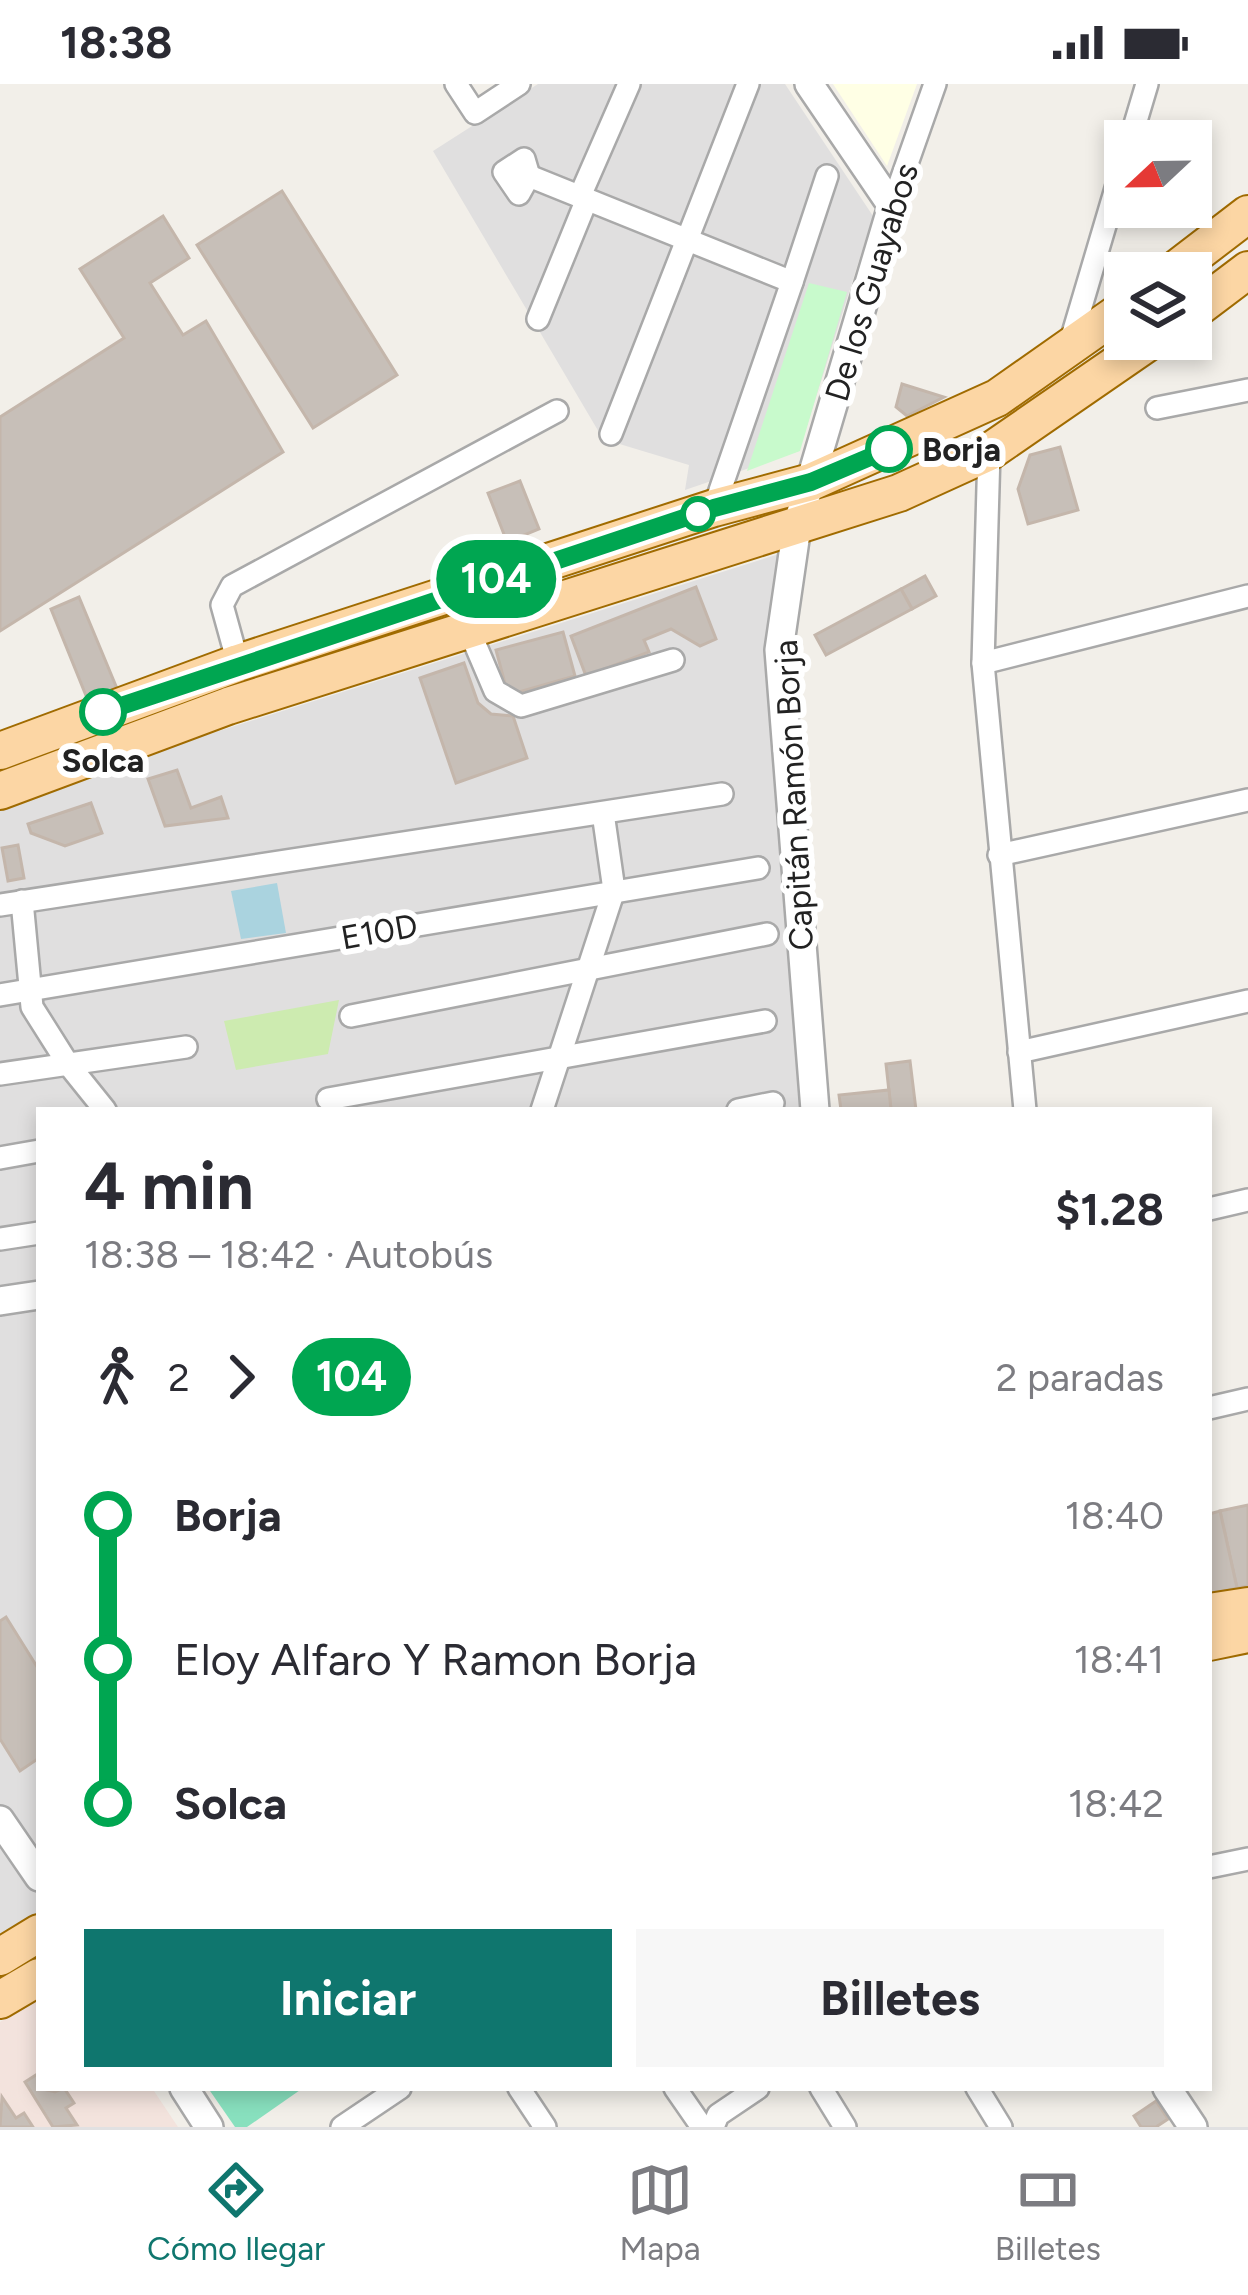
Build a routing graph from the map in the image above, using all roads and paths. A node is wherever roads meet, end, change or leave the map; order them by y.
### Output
1 (456, 84) edge
2 (519, 84) edge
3 (628, 84) edge
4 (748, 84) edge
5 (809, 84) edge
6 (935, 84) edge
7 (1147, 84) edge
8 (1136, 120) edge
9 (529, 176) dead end
10 (827, 176) dead end
11 (583, 198) junction
12 (892, 206) junction
13 (1248, 214) edge
14 (1104, 228) edge
15 (685, 239) junction
16 (1198, 252) edge
17 (1248, 270) edge
18 (792, 282) junction
19 (1212, 297) edge
20 (538, 319) dead end
21 (1104, 324) edge
22 (1067, 352) junction
23 (1123, 360) edge
24 (1248, 390) edge
25 (1157, 408) dead end
26 (557, 412) dead end
27 (611, 434) dead end
28 (989, 452) junction
29 (811, 482) junction
30 (714, 508) junction
31 (796, 526) junction
32 (1248, 596) edge
33 (469, 630) junction
34 (673, 660) dead end
35 (238, 663) junction
36 (982, 663) junction
37 (0, 751) edge
38 (0, 791) edge
39 (722, 794) dead end
40 (1248, 800) edge
41 (603, 813) junction
42 (1000, 855) junction
43 (758, 868) dead end
44 (614, 890) junction
45 (11, 903) edge
46 (767, 934) dead end
47 (590, 970) junction
48 (27, 991) junction
49 (0, 994) edge
50 (1248, 1001) edge
51 (351, 1016) dead end
52 (765, 1022) dead end
53 (186, 1047) dead end
54 (1019, 1052) junction
55 (556, 1063) junction
56 (68, 1064) junction
57 (0, 1074) edge
58 (328, 1100) dead end
59 (773, 1103) dead end
60 (103, 1107) edge
61 (543, 1107) edge
62 (753, 1107) edge
63 (815, 1107) edge
64 (1025, 1107) edge
65 (36, 1152) edge
66 (0, 1158) edge
67 (1248, 1200) edge
68 (1212, 1208) edge
69 (36, 1233) edge
70 (0, 1239) edge
71 (36, 1295) edge
72 (0, 1301) edge
73 (1248, 1400) edge
74 (1212, 1407) edge
75 (1248, 1606) edge
76 (1212, 1612) edge
77 (1248, 1634) edge
78 (1212, 1641) edge
79 (0, 1820) edge
80 (1248, 1859) edge
81 (1212, 1866) edge
82 (36, 1873) edge
83 (36, 1935) edge
84 (0, 1957) edge
85 (36, 1979) edge
86 (0, 2000) edge
87 (186, 2091) edge
88 (396, 2091) edge
89 (521, 2091) edge
90 (677, 2091) edge
91 (754, 2091) edge
92 (823, 2091) edge
93 (979, 2091) edge
94 (1170, 2091) edge
95 (1189, 2126) edge
96 (209, 2127) edge
97 (342, 2127) edge
98 (545, 2127) edge
99 (702, 2127) edge
100 (713, 2127) edge
101 (845, 2127) edge
102 (1001, 2127) edge

1 - 2 street
3 - 11 street
4 - 15 street
5 - 12 street
6 - 12 street, De los Guayabos
7 - 8 street
9 - 11 street
10 - 18 street
11 - 15 street
11 - 20 street
12 - 29 street, De los Guayabos
13 - 16 main road
14 - 22 street
15 - 18 street
15 - 27 street
17 - 19 main road
18 - 30 street
21 - 22 main road
22 - 29 main road
23 - 28 main road
24 - 25 street
26 - 35 street
28 - 31 main road
28 - 36 street
29 - 30 main road
29 - 31 street, Capitán Ramón Borja
30 - 35 main road
31 - 33 main road
31 - 63 street, Capitán Ramón Borja
32 - 36 street
33 - 34 street
33 - 38 main road
35 - 37 main road
36 - 42 street
39 - 41 street
40 - 42 street
41 - 44 street
41 - 45 street
42 - 54 street
43 - 44 street, E10D
44 - 47 street
44 - 48 street, E10D
45 - 48 street
46 - 47 street
47 - 51 street
47 - 55 street
48 - 49 street, E10D
48 - 56 street
50 - 54 street
52 - 55 street
53 - 56 street
54 - 64 street
55 - 58 street
55 - 61 street
56 - 57 street
56 - 60 street
59 - 62 street
65 - 66 street
67 - 68 street
69 - 70 street
71 - 72 street
73 - 74 street
75 - 76 main road
77 - 78 main road
79 - 82 street
80 - 81 street
83 - 84 main road
85 - 86 main road
87 - 96 street
88 - 97 street
89 - 98 street
90 - 99 street
91 - 100 street
92 - 101 street
93 - 102 street
94 - 95 street

